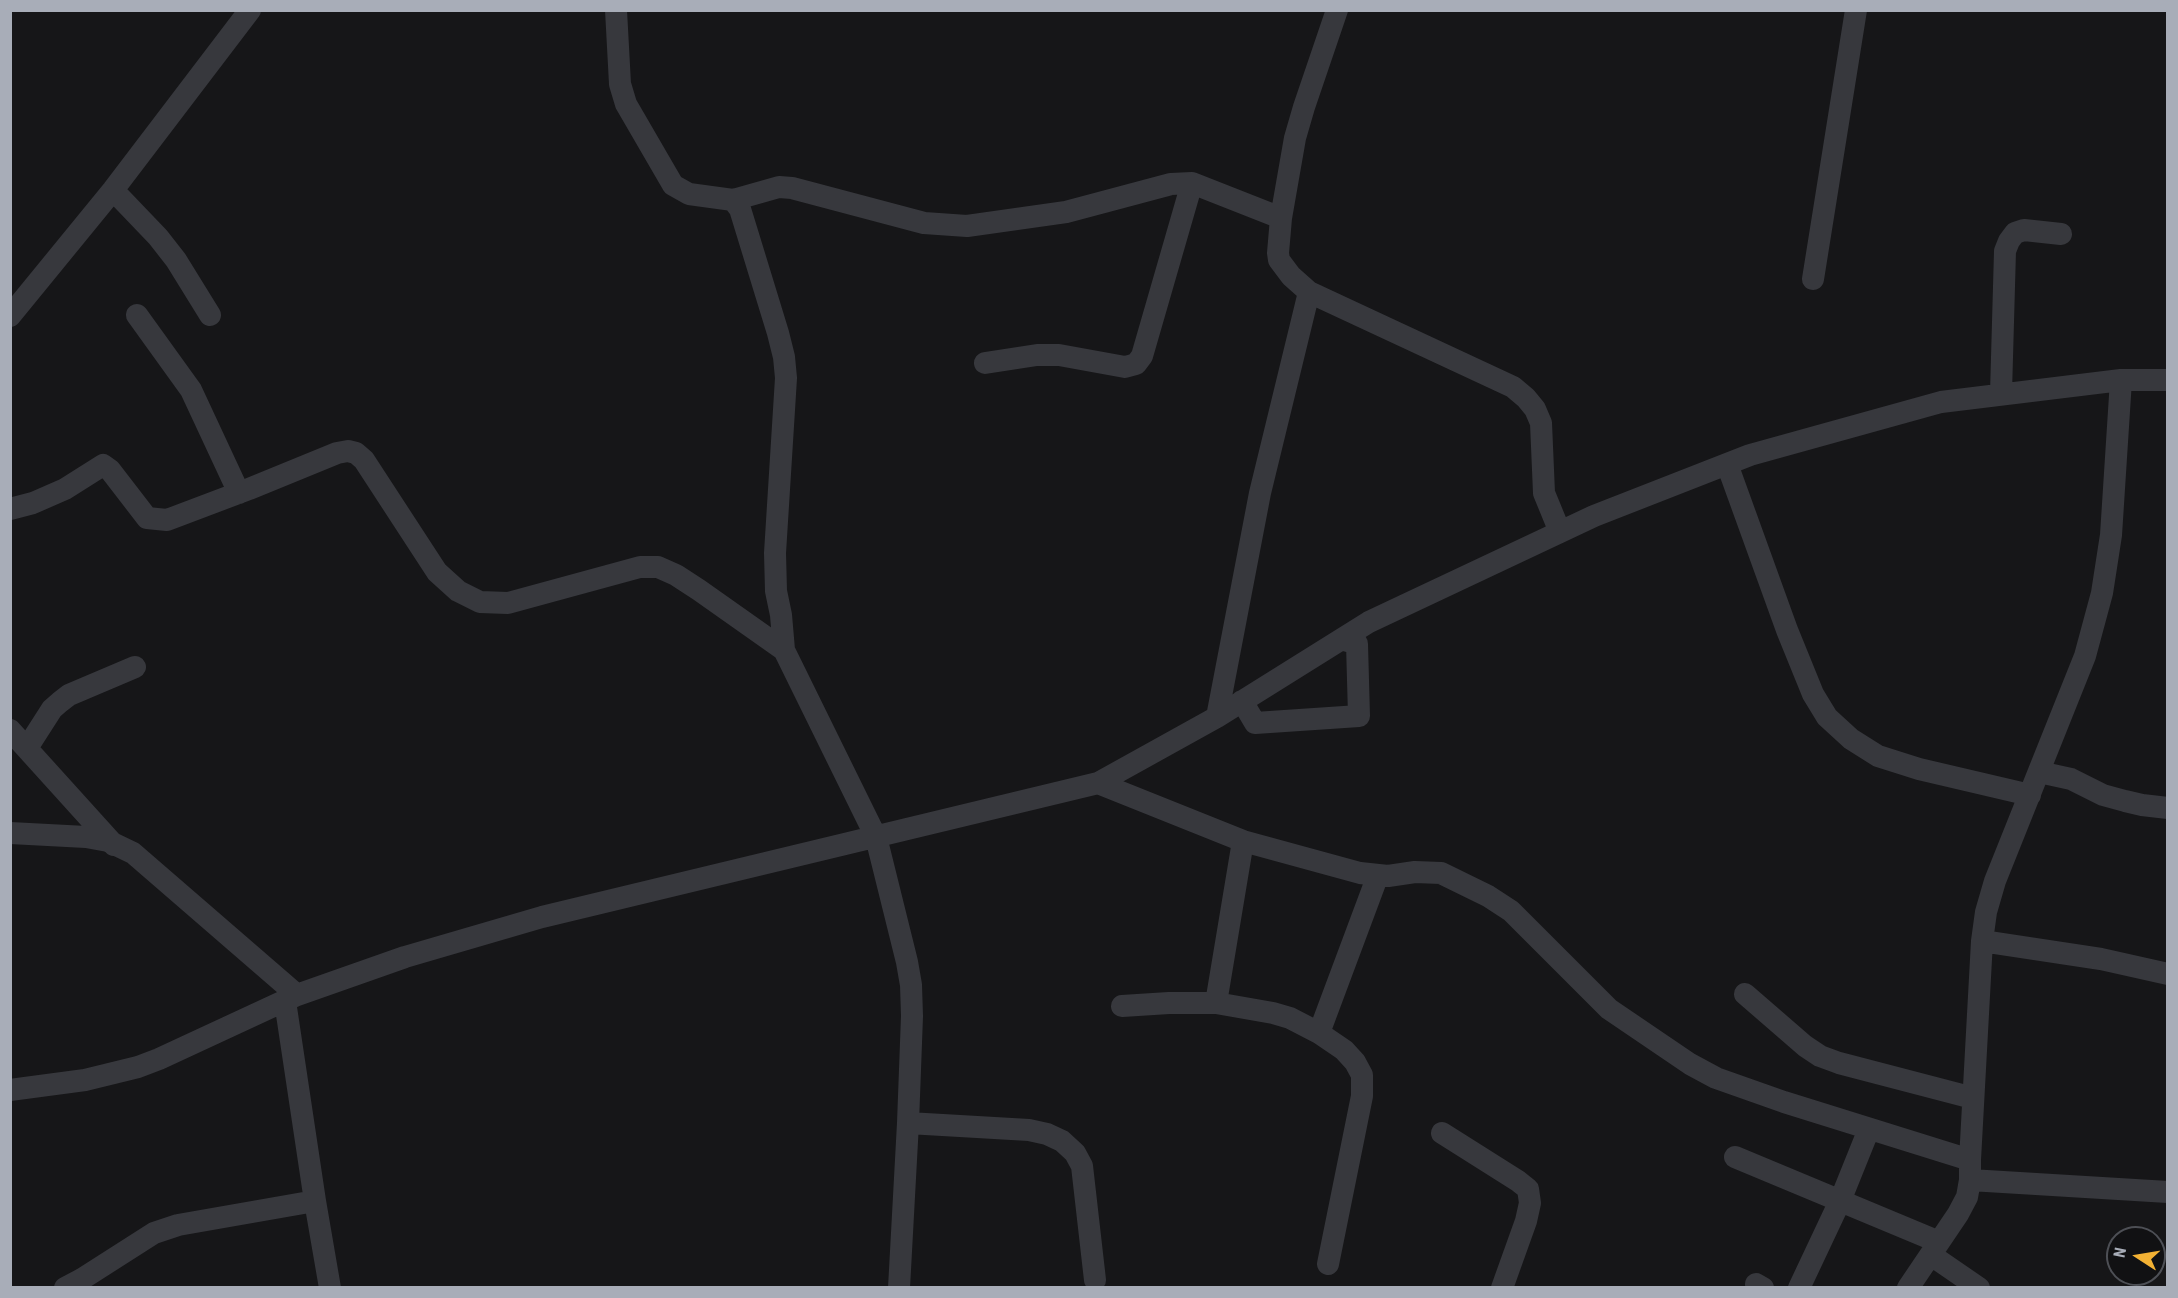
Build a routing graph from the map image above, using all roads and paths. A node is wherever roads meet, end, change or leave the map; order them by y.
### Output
1 (250, 10) edge
2 (616, 10) edge
3 (1337, 10) edge
4 (1856, 10) edge
5 (1192, 183) junction
6 (113, 190) junction
7 (733, 200) junction
8 (1281, 218) junction
9 (2061, 234) dead end
10 (1813, 279) dead end
11 (1309, 292) junction
12 (137, 315) dead end
13 (210, 315) dead end
14 (10, 316) edge
15 (985, 363) dead end
16 (2121, 380) junction
17 (2168, 380) edge
18 (2001, 393) junction
19 (1727, 464) junction
20 (239, 493) junction
21 (10, 509) edge
22 (1560, 532) junction
23 (1342, 639) junction
24 (784, 650) junction
25 (135, 666) dead end
26 (1242, 701) junction
27 (1217, 717) junction
28 (10, 730) edge
29 (27, 748) junction
30 (2039, 772) junction
31 (1098, 783) junction
32 (2030, 795) junction
33 (2168, 808) edge
34 (10, 833) edge
35 (876, 837) junction
36 (1242, 841) junction
37 (114, 844) junction
38 (1378, 875) junction
39 (1982, 941) junction
40 (2168, 975) edge
41 (1745, 994) dead end
42 (291, 998) junction
43 (1216, 1003) junction
44 (1122, 1006) dead end
45 (1319, 1033) junction
46 (10, 1090) edge
47 (1973, 1098) junction
48 (908, 1123) junction
49 (1869, 1129) junction
50 (1442, 1133) dead end
51 (1735, 1157) dead end
52 (1970, 1170) junction
53 (2166, 1185) edge
54 (315, 1201) junction
55 (1840, 1201) junction
56 (1935, 1248) junction
57 (1328, 1264) dead end
58 (1095, 1280) dead end
59 (65, 1287) edge
60 (330, 1287) edge
61 (899, 1287) edge
62 (1502, 1287) edge
63 (1799, 1287) edge
64 (1908, 1287) edge
65 (1979, 1287) edge

1 - 6 street
2 - 7 street
3 - 8 street
4 - 10 street
5 - 7 street
5 - 8 street
5 - 15 street
6 - 13 street
6 - 14 street
7 - 24 street
8 - 11 street
9 - 18 street
11 - 22 street
11 - 27 street
12 - 20 street
16 - 17 street
16 - 18 street
16 - 30 street
18 - 19 street
19 - 22 street
19 - 32 street
20 - 21 street
20 - 24 street
22 - 23 street
23 - 26 street
23 - 26 street
24 - 35 street
25 - 29 street
26 - 27 street
27 - 31 street
28 - 29 street
29 - 37 street
30 - 32 street
30 - 33 street
31 - 35 street
31 - 36 street
32 - 39 street
34 - 37 street
35 - 42 street
35 - 48 street
36 - 38 street
36 - 43 street
37 - 42 street
38 - 45 street
38 - 49 street
39 - 40 street
39 - 47 street
41 - 47 street
42 - 46 street
42 - 54 street
43 - 44 street
43 - 45 street
45 - 57 street
47 - 52 street
48 - 58 street
48 - 61 street
49 - 52 street
49 - 55 street
50 - 62 street
51 - 55 street
52 - 53 street
52 - 56 street
54 - 59 street
54 - 60 street
55 - 56 street
55 - 63 street
56 - 64 street
56 - 65 street

